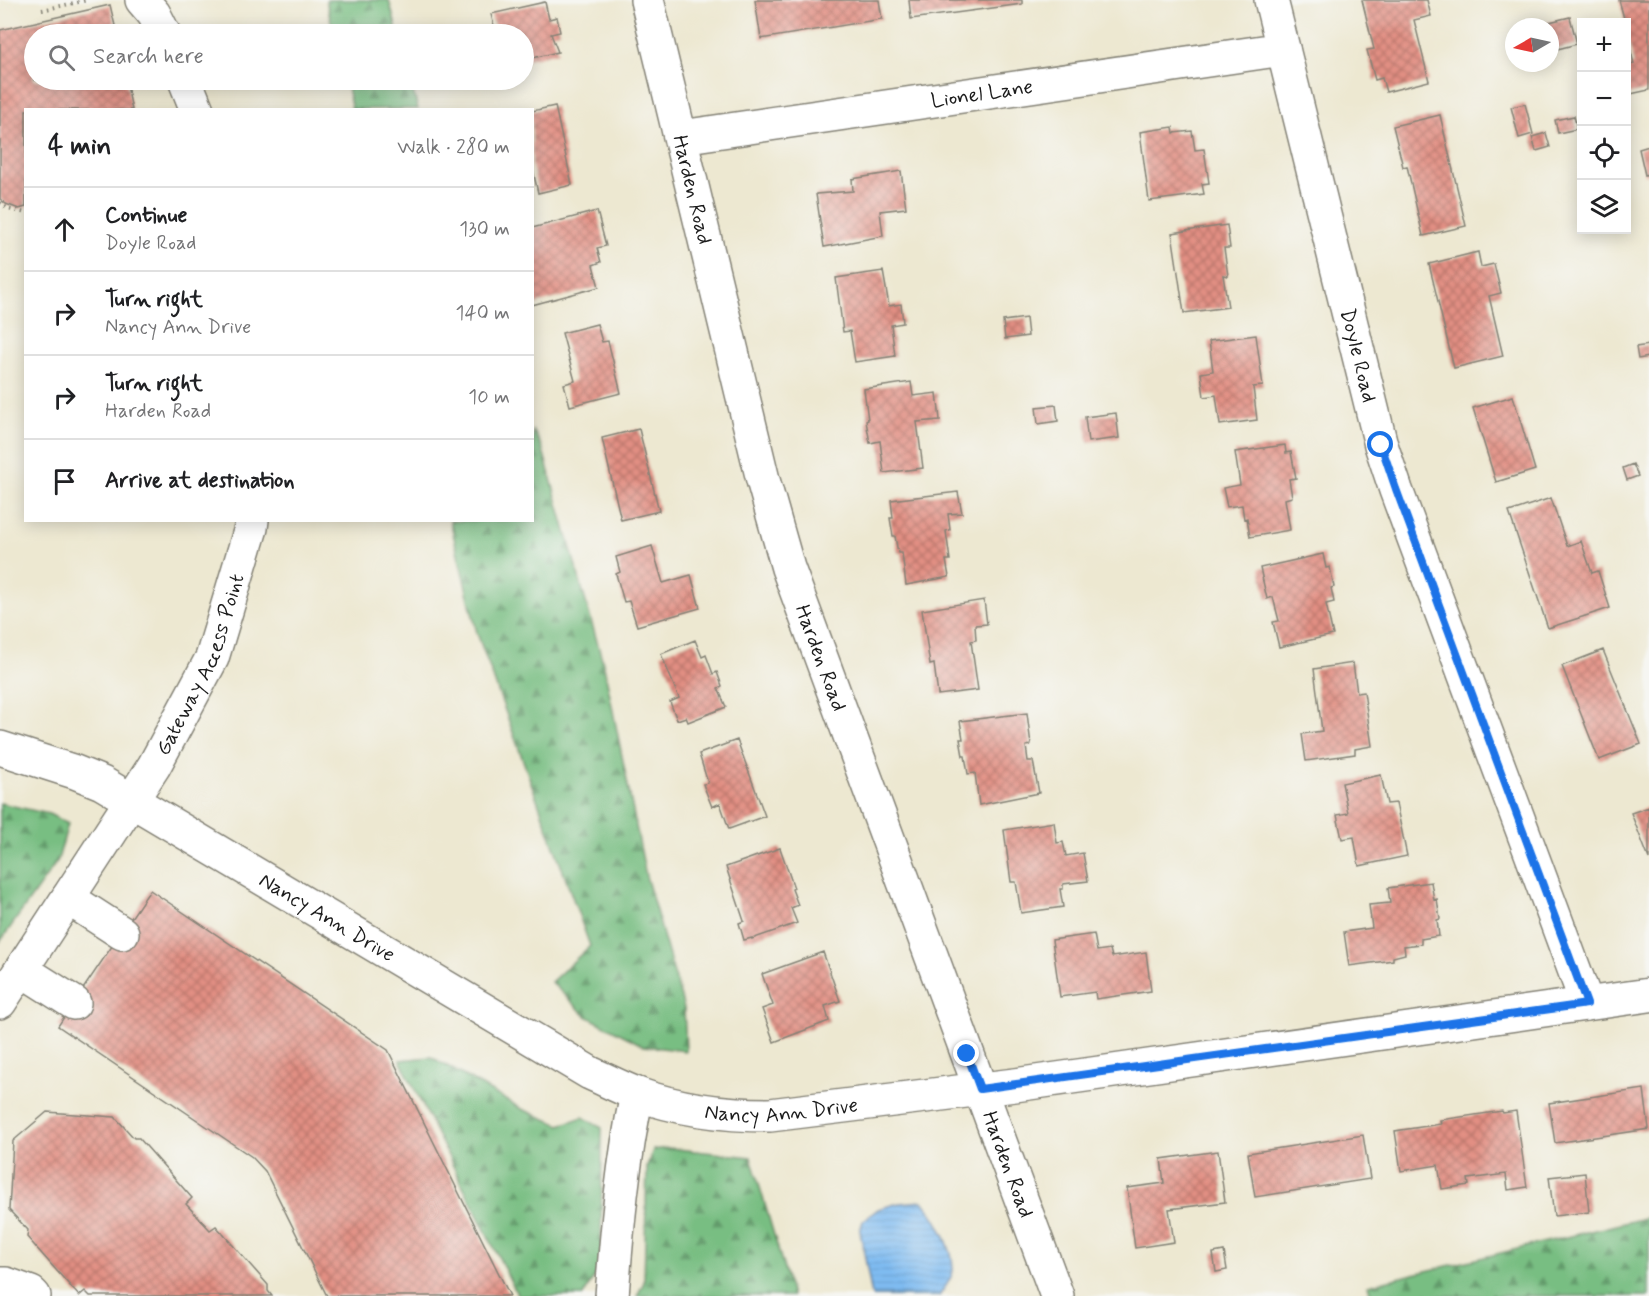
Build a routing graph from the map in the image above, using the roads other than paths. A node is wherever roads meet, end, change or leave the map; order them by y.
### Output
1 (142, 0) edge
2 (647, 0) edge
3 (1271, 0) edge
4 (156, 24) edge
5 (1283, 49) junction
6 (189, 90) edge
7 (196, 108) edge
8 (681, 137) junction
9 (252, 522) edge
10 (0, 748) edge
11 (132, 801) junction
12 (68, 898) junction
13 (122, 933) dead end
14 (22, 970) junction
15 (1649, 995) edge
16 (0, 1002) edge
17 (74, 1003) dead end
18 (1587, 1004) junction
19 (980, 1089) junction
20 (637, 1094) junction
21 (0, 1284) edge
22 (34, 1296) edge
23 (612, 1296) edge
24 (1057, 1296) edge

1 - 4 street
2 - 8 street, Harden Road
3 - 5 street, Doyle Road
5 - 8 street, Lionel Lane
5 - 18 street, Doyle Road
6 - 7 street
8 - 19 street, Harden Road
9 - 11 street, Gateway Access Point
10 - 11 street, Nancy Ann Drive
11 - 12 street, Gateway Access Point
11 - 20 street, Nancy Ann Drive
12 - 13 street
12 - 14 street, Gateway Access Point
14 - 16 street, Gateway Access Point
14 - 17 street
15 - 18 street, Nancy Ann Drive
18 - 19 street, Nancy Ann Drive
19 - 20 street, Nancy Ann Drive
19 - 24 street, Harden Road
20 - 23 street
21 - 22 street

